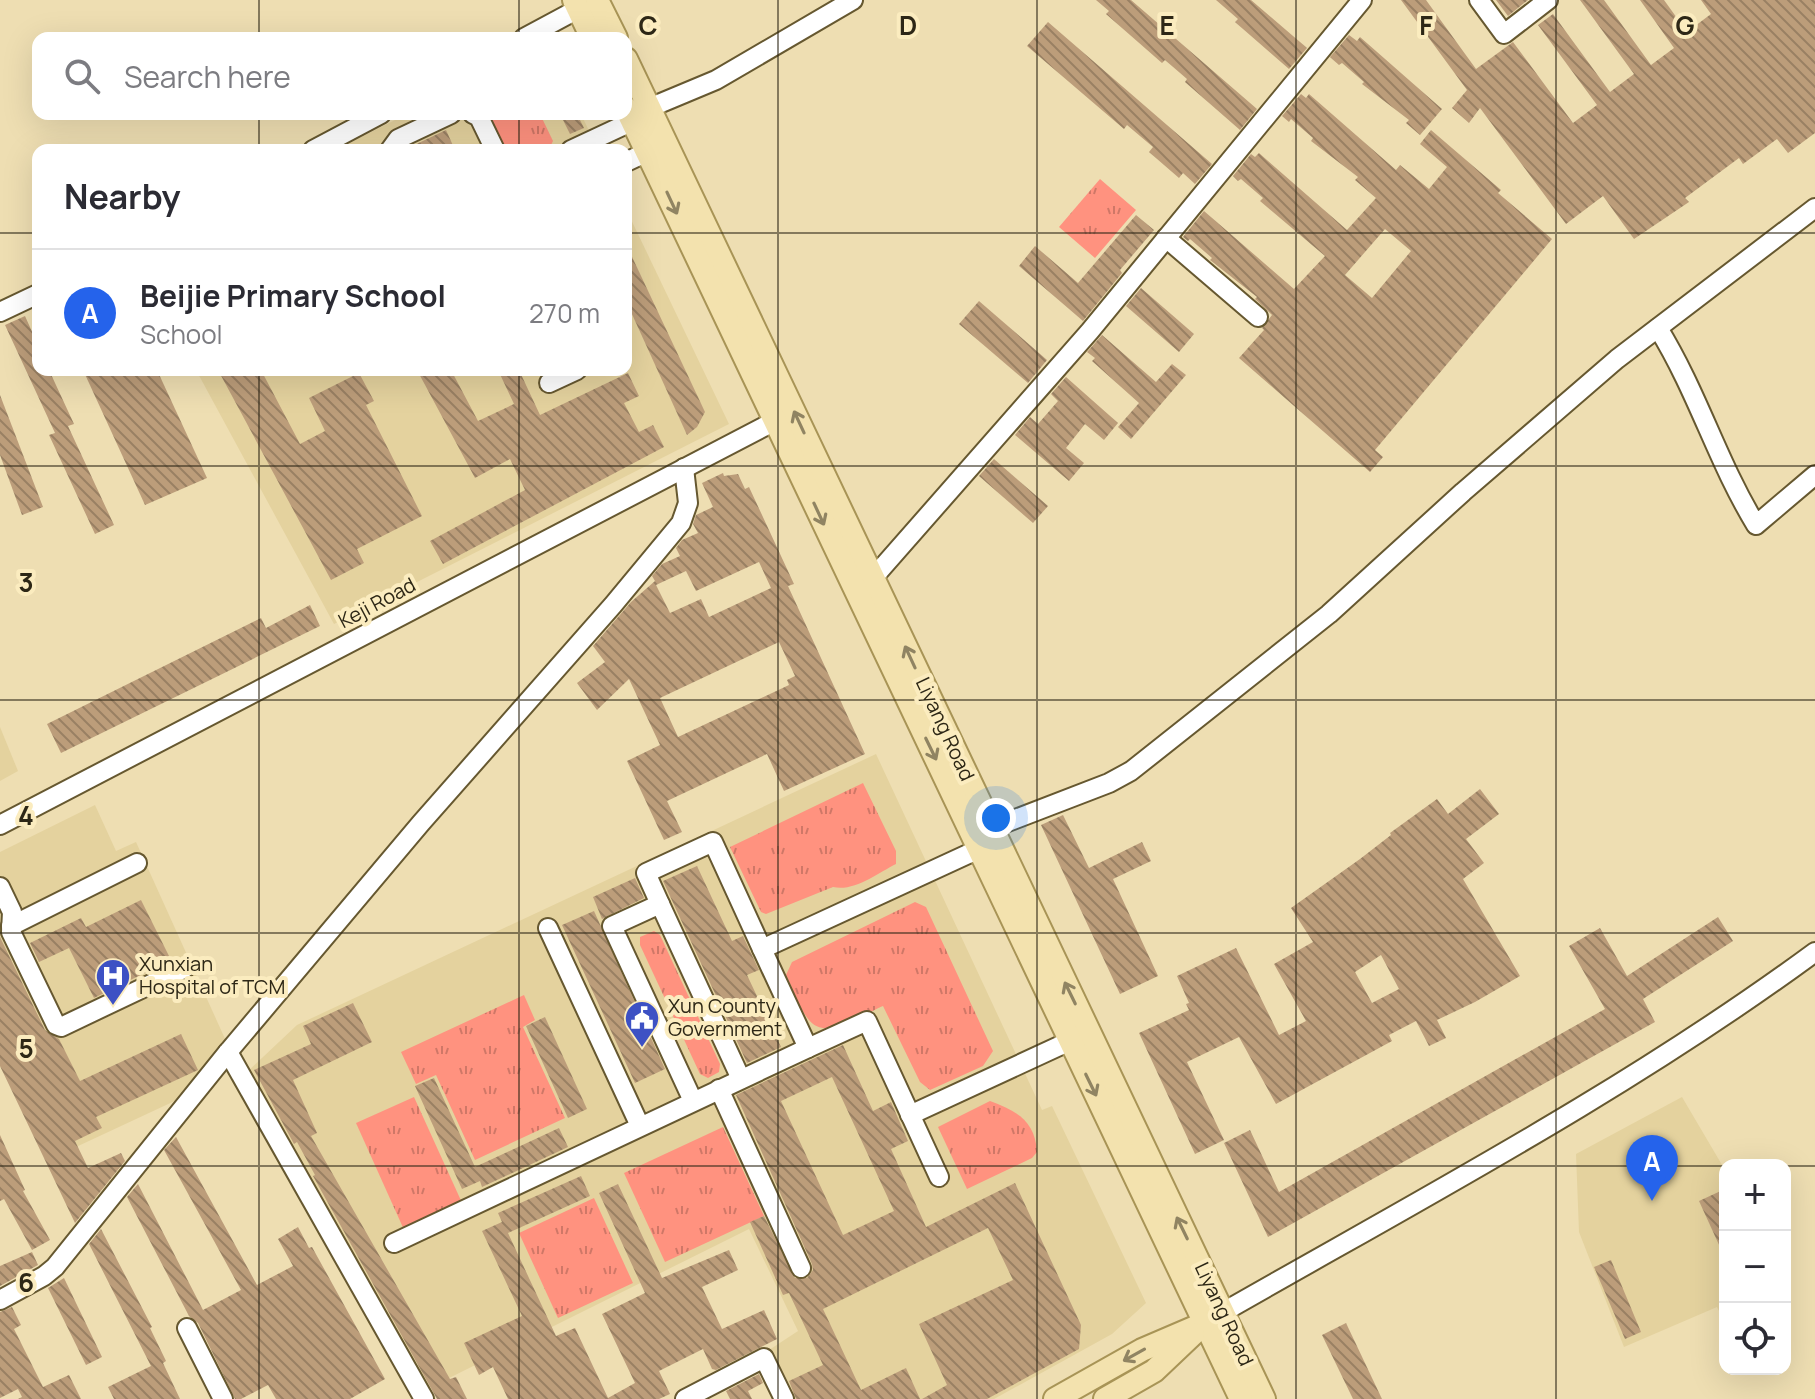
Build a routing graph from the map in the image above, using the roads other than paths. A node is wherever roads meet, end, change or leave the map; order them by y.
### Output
1 (853, 0) edge
2 (1362, 0) edge
3 (1479, 0) edge
4 (1548, 0) edge
5 (583, 3) edge
6 (534, 32) edge
7 (590, 32) edge
8 (610, 32) edge
9 (632, 91) edge
10 (636, 112) edge
11 (370, 120) edge
12 (438, 120) edge
13 (480, 120) edge
14 (622, 120) edge
15 (324, 144) edge
16 (394, 144) edge
17 (492, 144) edge
18 (581, 144) edge
19 (647, 152) junction
20 (632, 159) edge
21 (1815, 208) edge
22 (1166, 238) junction
23 (32, 297) edge
24 (0, 312) edge
25 (1258, 317) dead end
26 (1658, 328) junction
27 (564, 376) edge
28 (549, 383) dead end
29 (775, 421) junction
30 (684, 468) junction
31 (1815, 475) edge
32 (873, 578) junction
33 (0, 825) edge
34 (992, 828) junction
35 (979, 849) junction
36 (137, 863) dead end
37 (0, 887) edge
38 (660, 904) junction
39 (11, 926) junction
40 (548, 928) dead end
41 (762, 949) junction
42 (1815, 952) edge
43 (185, 968) dead end
44 (1070, 1041) junction
45 (808, 1048) junction
46 (228, 1052) junction
47 (741, 1079) junction
48 (719, 1089) junction
49 (693, 1101) junction
50 (910, 1115) junction
51 (640, 1126) junction
52 (939, 1177) dead end
53 (394, 1243) dead end
54 (801, 1268) dead end
55 (0, 1300) edge
56 (1214, 1318) junction
57 (187, 1328) dead end
58 (223, 1399) edge
59 (424, 1399) edge
60 (685, 1399) edge
61 (784, 1399) edge
62 (1055, 1399) edge
63 (1105, 1399) edge
64 (1241, 1399) edge
65 (1264, 1399) edge

1 - 10 street
2 - 22 street
3 - 4 street
5 - 6 street
5 - 7 main road
5 - 8 main road
9 - 10 main road, Liyang Road
10 - 19 main road, Liyang Road
32 -> 10 main road, Liyang Road
11 - 15 street
12 - 16 street
13 - 17 street
14 - 18 street
19 - 20 street
19 -> 29 main road, Liyang Road
21 - 26 street
22 - 25 street
22 - 32 street
23 - 24 street
26 - 31 street
26 - 34 street
27 - 28 street
29 - 30 street, Keji Road
29 -> 35 main road, Liyang Road
30 - 33 street, Keji Road
30 - 46 street
34 -> 32 main road, Liyang Road
56 -> 34 main road, Liyang Road
35 - 41 street
35 - 44 main road, Liyang Road
36 - 39 street
37 - 39 street
38 - 41 street
38 - 47 street
38 - 49 street
39 - 43 street
40 - 51 street
41 - 45 street
42 - 56 street
44 - 50 street
44 -> 56 main road, Liyang Road
45 - 47 street
45 - 50 street
46 - 55 street
46 - 59 street
47 - 48 street
48 - 49 street
48 - 54 street
49 - 51 street
50 - 52 street
51 - 53 street
56 -> 62 main road
56 - 63 main road
56 - 64 main road, Liyang Road
56 - 65 main road, Liyang Road
57 - 58 street
60 - 61 street

